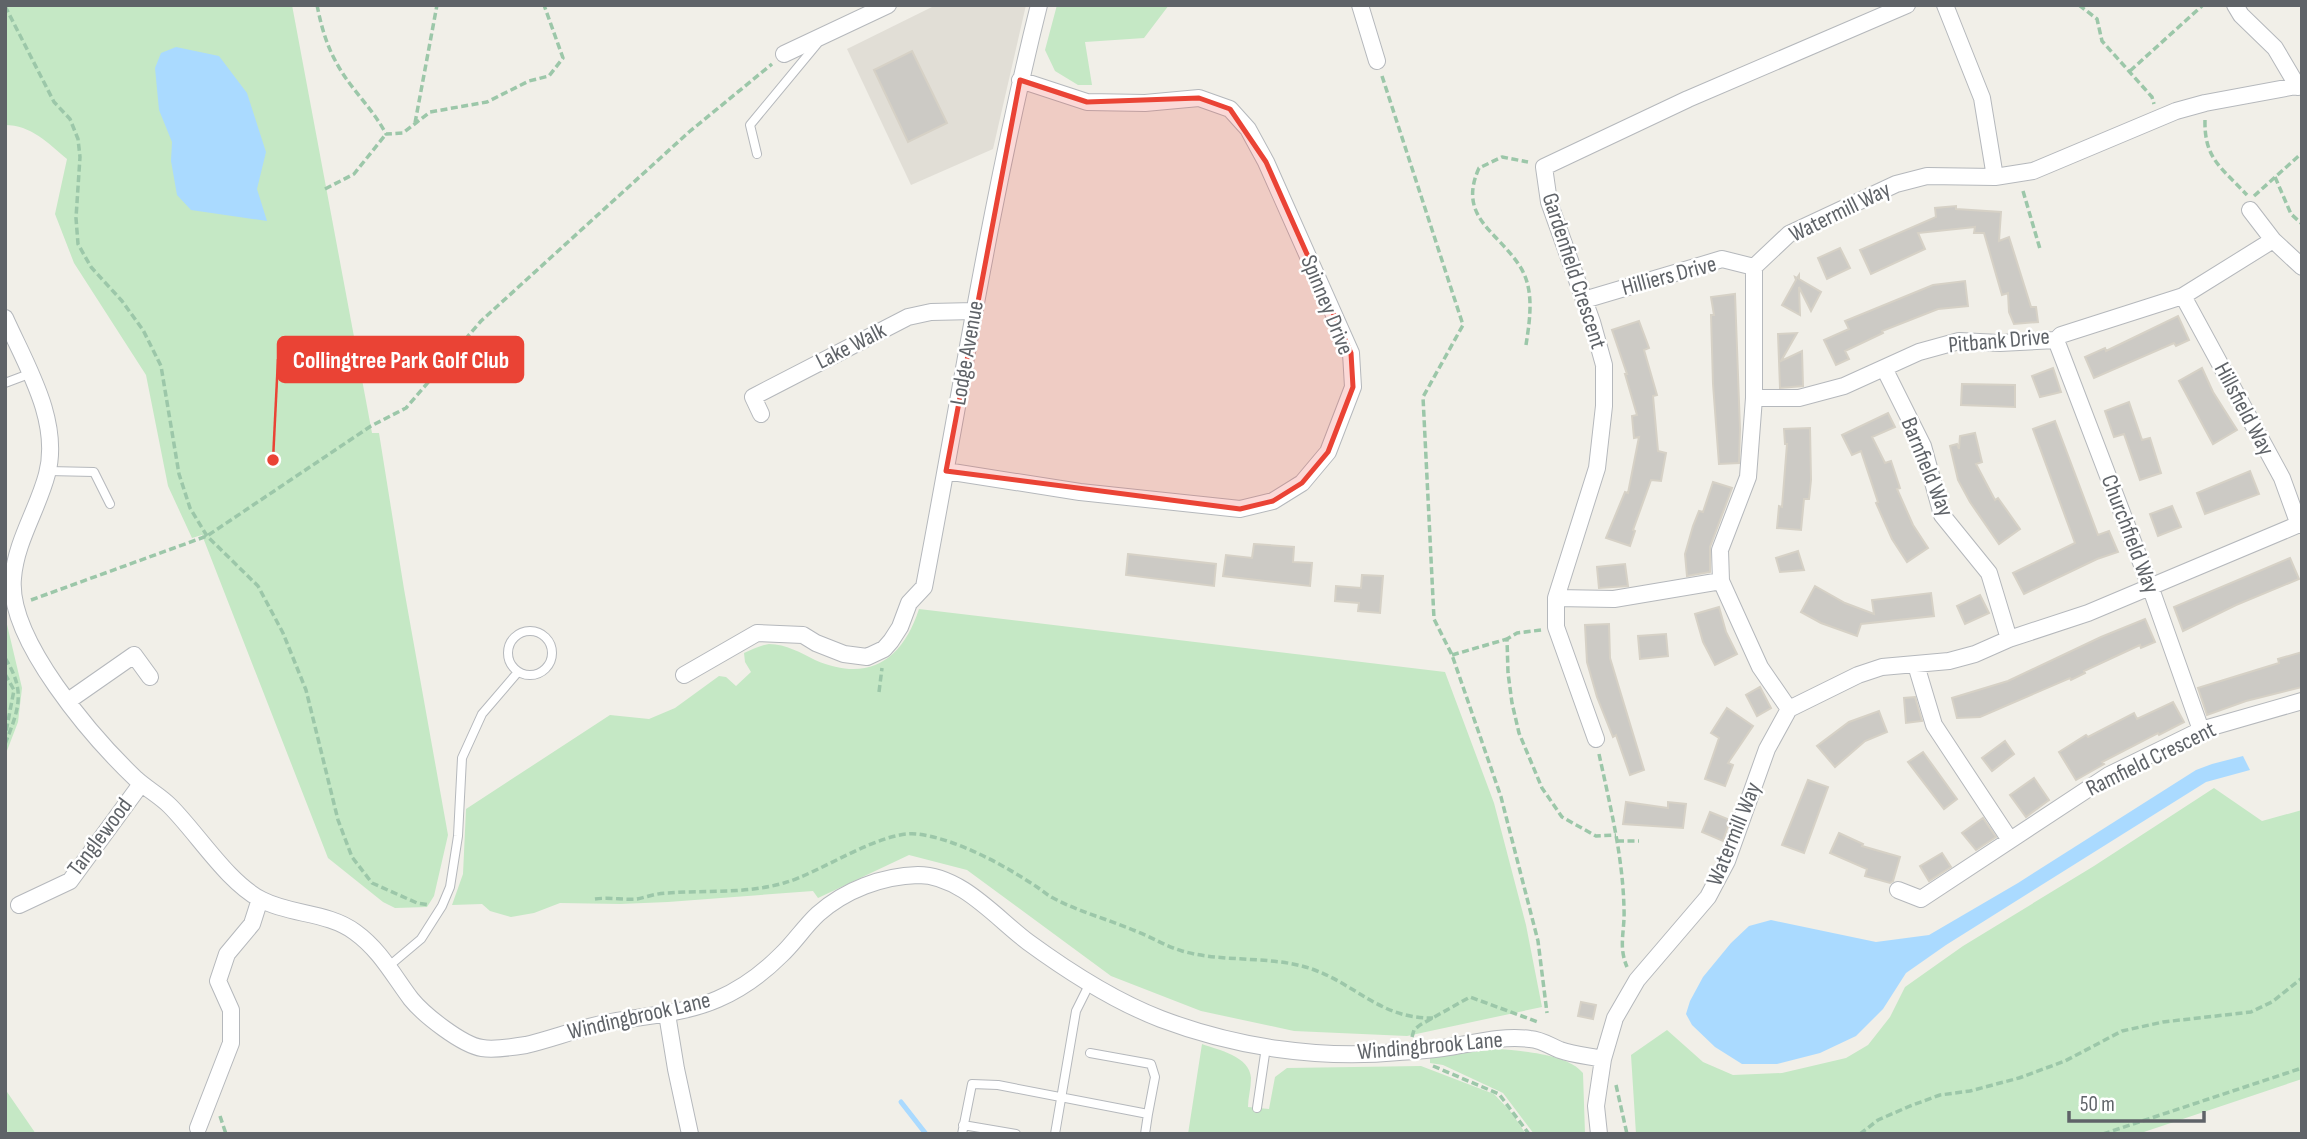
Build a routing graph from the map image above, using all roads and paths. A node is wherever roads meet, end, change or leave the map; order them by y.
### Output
1 (5, 5) edge
2 (317, 5) edge
3 (437, 5) edge
4 (544, 5) edge
5 (888, 5) edge
6 (1039, 5) edge
7 (1360, 5) edge
8 (1907, 5) edge
9 (1945, 5) edge
10 (2079, 5) edge
11 (2203, 5) edge
12 (2235, 5) edge
13 (823, 36) junction
14 (784, 54) joint
15 (1377, 61) joint
16 (2130, 71) junction
17 (1020, 80) junction
18 (2300, 86) edge
19 (2205, 103) junction
20 (2158, 119) junction
21 (415, 123) junction
22 (386, 134) junction
23 (2302, 153) edge
24 (757, 154) dead end
25 (1544, 167) junction
26 (1995, 177) junction
27 (2275, 177) junction
28 (325, 189) dead end
29 (2023, 191) dead end
30 (2250, 210) dead end
31 (2302, 224) edge
32 (2273, 240) junction
33 (2040, 249) dead end
34 (1754, 267) junction
35 (2302, 267) edge
36 (2183, 296) junction
37 (1584, 300) junction
38 (974, 311) junction
39 (5, 318) edge
40 (2056, 340) junction
41 (1526, 345) dead end
42 (1884, 368) junction
43 (29, 374) junction
44 (5, 383) edge
45 (1754, 398) junction
46 (761, 414) dead end
47 (48, 471) junction
48 (946, 471) junction
49 (110, 504) dead end
50 (2300, 524) edge
51 (207, 536) junction
52 (1721, 582) junction
53 (2150, 586) junction
54 (1556, 597) junction
55 (15, 609) junction
56 (1556, 628) junction
57 (1507, 639) junction
58 (2009, 639) junction
59 (1452, 656) junction
60 (5, 658) edge
61 (1916, 665) junction
62 (518, 671) junction
63 (5, 674) edge
64 (684, 675) dead end
65 (150, 677) dead end
66 (68, 701) junction
67 (2302, 701) edge
68 (1790, 709) junction
69 (2200, 730) junction
70 (6, 736) edge
71 (1596, 739) joint
72 (5, 744) edge
73 (141, 784) junction
74 (1616, 835) junction
75 (2010, 839) junction
76 (1617, 841) junction
77 (1639, 841) dead end
78 (1898, 890) dead end
79 (260, 899) junction
80 (19, 905) dead end
81 (442, 906) junction
82 (1133, 930) dead end
83 (389, 966) junction
84 (2302, 978) edge
85 (1637, 979) junction
86 (1090, 983) junction
87 (1547, 1013) dead end
88 (667, 1014) junction
89 (1433, 1018) junction
90 (1541, 1024) dead end
91 (1413, 1042) dead end
92 (1266, 1046) junction
93 (1090, 1053) dead end
94 (1603, 1059) junction
95 (1425, 1062) dead end
96 (2302, 1068) edge
97 (1062, 1096) junction
98 (1257, 1108) dead end
99 (1148, 1114) junction
100 (198, 1128) dead end
101 (963, 1129) edge
102 (691, 1134) edge
103 (1016, 1134) edge
104 (1055, 1134) edge
105 (1145, 1134) edge
106 (1529, 1134) edge
107 (1599, 1134) edge
108 (1627, 1134) edge
109 (1860, 1134) edge
110 (2103, 1134) edge

1 - 51 path
2 - 22 path
3 - 21 path
4 - 21 path
5 - 13 street
6 - 17 street, Lodge Avenue
7 - 15 street
8 - 25 street, Gardenfield Crescent
9 - 26 street
10 - 16 path
11 - 16 path
12 - 18 street
13 - 14 street
13 - 24 lane
14 - 51 path
15 - 59 path
16 - 20 path
17 - 38 street, Lodge Avenue
17 - 48 street, Spinney Drive
18 - 19 street, Watermill Way
19 - 20 street, Watermill Way
19 - 27 path
20 - 26 street, Watermill Way
21 - 22 path
22 - 28 path
23 - 27 path
25 - 37 street, Gardenfield Crescent
25 - 41 path
26 - 34 street, Watermill Way
27 - 31 path
29 - 33 path
30 - 32 street
32 - 35 street
32 - 36 street, Pitbank Drive
34 - 37 street, Hilliers Drive
34 - 45 street
36 - 40 street, Pitbank Drive
36 - 50 street, Hillsfield Way
37 - 54 street, Gardenfield Crescent
38 - 46 street, Lake Walk
38 - 48 street, Lodge Avenue
39 - 43 street, Windingbrook Lane
40 - 42 street, Pitbank Drive
40 - 53 street, Churchfield Way
42 - 45 street, Pitbank Drive
42 - 58 street, Barnfield Way
43 - 44 lane
43 - 47 street, Windingbrook Lane
45 - 52 street
47 - 49 lane
47 - 55 street, Windingbrook Lane
48 - 64 street, Lodge Avenue
50 - 53 street
51 - 55 path
51 - 81 path
52 - 54 street
52 - 68 street
53 - 58 street
53 - 69 street, Churchfield Way
54 - 56 street, Gardenfield Crescent
55 - 66 street, Windingbrook Lane
56 - 57 path
56 - 71 street, Gardenfield Crescent
57 - 59 path
57 - 74 path
58 - 61 street
59 - 87 path
60 - 72 path
61 - 68 street
61 - 75 street
62 - 62 lane
62 - 81 lane
63 - 70 path
65 - 66 street
66 - 73 street, Windingbrook Lane
67 - 69 street, Ramfield Crescent
68 - 85 street, Watermill Way
69 - 75 street, Ramfield Crescent
71 - 74 path
73 - 79 street, Windingbrook Lane
73 - 80 street, Tanglewood
74 - 76 path
75 - 78 street, Ramfield Crescent
76 - 77 path
76 - 85 path
79 - 83 street, Windingbrook Lane
79 - 100 street
81 - 83 lane
82 - 89 path
83 - 88 street, Windingbrook Lane
84 - 109 path
85 - 94 street, Watermill Way
86 - 88 street, Windingbrook Lane
86 - 92 street, Windingbrook Lane
86 - 97 lane
88 - 102 street
89 - 90 path
89 - 91 path
92 - 94 street, Windingbrook Lane
92 - 98 lane
93 - 99 lane
94 - 107 street
94 - 108 path
95 - 106 path
96 - 110 path
97 - 99 lane
97 - 101 lane
97 - 104 lane
99 - 105 lane
101 - 103 lane

